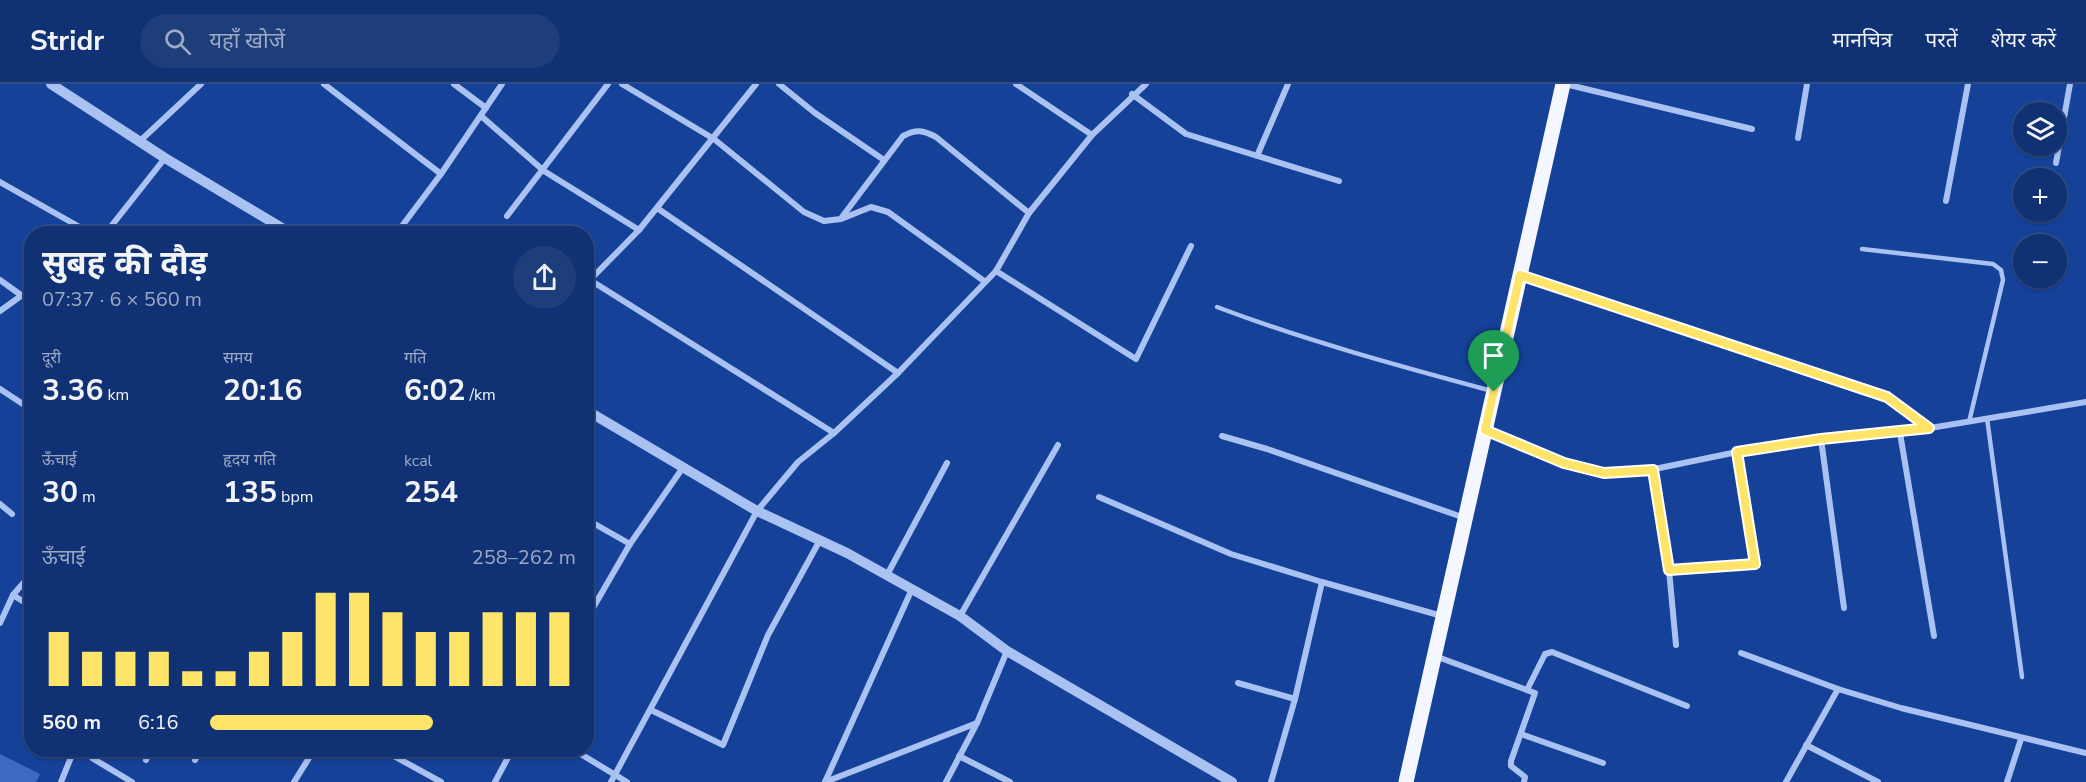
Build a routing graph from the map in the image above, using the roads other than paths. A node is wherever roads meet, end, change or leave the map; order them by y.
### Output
1 (51, 84) edge
2 (201, 84) edge
3 (324, 84) edge
4 (454, 84) edge
5 (502, 84) edge
6 (608, 84) edge
7 (622, 84) edge
8 (756, 84) edge
9 (779, 84) edge
10 (1016, 84) edge
11 (1146, 84) edge
12 (1288, 84) edge
13 (1563, 84) edge
14 (1807, 84) edge
15 (1968, 84) edge
16 (2070, 84) edge
17 (1132, 94) junction
18 (486, 108) junction
19 (482, 116) junction
20 (1752, 129) dead end
21 (1092, 135) junction
22 (1798, 138) dead end
23 (714, 139) junction
24 (140, 141) junction
25 (1257, 156) junction
26 (165, 158) junction
27 (884, 160) junction
28 (2056, 163) dead end
29 (544, 171) junction
30 (441, 174) junction
31 (1339, 181) dead end
32 (0, 182) edge
33 (1946, 201) dead end
34 (657, 208) junction
35 (1029, 213) junction
36 (507, 216) dead end
37 (841, 219) junction
38 (78, 226) edge
39 (111, 226) edge
40 (277, 226) edge
41 (402, 226) edge
42 (639, 230) junction
43 (1191, 246) dead end
44 (1863, 249) dead end
45 (996, 271) junction
46 (1520, 275) junction
47 (594, 276) edge
48 (0, 280) edge
49 (984, 281) junction
50 (594, 286) edge
51 (22, 294) joint
52 (1217, 307) dead end
53 (0, 311) edge
54 (898, 373) junction
55 (0, 388) edge
56 (1494, 392) junction
57 (2086, 402) edge
58 (24, 404) edge
59 (594, 415) edge
60 (1987, 418) junction
61 (1969, 422) junction
62 (1929, 428) junction
63 (1485, 430) junction
64 (834, 433) junction
65 (1900, 433) junction
66 (1222, 436) dead end
67 (1821, 439) junction
68 (1058, 445) dead end
69 (1737, 452) junction
70 (947, 463) dead end
71 (685, 466) junction
72 (1653, 470) junction
73 (1099, 497) dead end
74 (0, 504) edge
75 (757, 511) junction
76 (12, 514) dead end
77 (1466, 518) junction
78 (594, 524) edge
79 (820, 540) junction
80 (630, 544) junction
81 (1669, 570) junction
82 (886, 575) junction
83 (24, 582) edge
84 (1322, 582) junction
85 (912, 589) junction
86 (13, 595) junction
87 (24, 602) edge
88 (594, 606) edge
89 (1844, 608) dead end
90 (1443, 615) junction
91 (960, 616) junction
92 (0, 623) edge
93 (1934, 636) dead end
94 (1676, 645) dead end
95 (1007, 651) junction
96 (1741, 653) dead end
97 (1435, 656) junction
98 (2022, 677) dead end
99 (1238, 683) dead end
100 (1838, 689) junction
101 (1527, 690) junction
102 (1295, 699) junction
103 (1687, 706) dead end
104 (651, 710) junction
105 (977, 723) junction
106 (1521, 734) junction
107 (2021, 739) junction
108 (1806, 745) junction
109 (2086, 753) edge
110 (959, 756) junction
111 (71, 757) edge
112 (91, 757) edge
113 (148, 757) edge
114 (197, 757) edge
115 (310, 757) edge
116 (396, 757) edge
117 (508, 757) edge
118 (585, 757) edge
119 (146, 760) dead end
120 (195, 760) dead end
121 (1603, 763) dead end
122 (615, 775) junction
123 (1220, 779) edge
124 (61, 782) edge
125 (132, 782) edge
126 (294, 782) edge
127 (441, 782) edge
128 (495, 782) edge
129 (611, 782) edge
130 (627, 782) edge
131 (825, 782) edge
132 (946, 782) edge
133 (1010, 782) edge
134 (1232, 782) edge
135 (1271, 782) edge
136 (1406, 782) edge
137 (1524, 782) edge
138 (1786, 782) edge
139 (1878, 782) edge
140 (2007, 782) edge

1 - 24 street
2 - 24 street
3 - 30 street
4 - 18 street
5 - 18 street
6 - 29 street
7 - 23 street
8 - 23 street
9 - 27 street
10 - 21 street
11 - 17 street
12 - 25 street
13 - 20 street
13 - 46 main road
14 - 22 street
15 - 33 street
16 - 28 street
17 - 21 street
17 - 25 street
18 - 19 street
19 - 29 street
19 - 30 street
21 - 35 street
23 - 34 street
23 - 37 street
24 - 26 street
25 - 31 street
26 - 39 street
26 - 40 street
27 - 35 street
27 - 37 street
29 - 36 street
29 - 42 street
30 - 41 street
32 - 38 street
34 - 42 street
34 - 54 street
35 - 45 street
37 - 49 street
42 - 47 street
43 - 45 street
44 - 61 lane
45 - 49 street
46 - 56 main road
46 - 62 street
48 - 51 street
49 - 54 street
50 - 64 street
51 - 53 street
52 - 56 lane
54 - 64 street
55 - 58 street
56 - 63 main road
57 - 60 street
59 - 71 street
60 - 61 street
60 - 98 lane
61 - 62 street
62 - 65 street
63 - 72 street
63 - 77 main road
64 - 75 street
65 - 67 street
65 - 93 street
66 - 77 street
67 - 69 street
67 - 89 street
68 - 91 street
69 - 72 street
69 - 81 street
70 - 82 street
71 - 75 street
71 - 80 street
72 - 81 street
73 - 84 street
74 - 76 street
75 - 79 street
75 - 104 street
77 - 90 main road
78 - 80 street
79 - 82 street
79 - 104 street
80 - 88 street
81 - 94 street
82 - 85 street
83 - 86 street
84 - 90 street
84 - 102 street
85 - 91 street
85 - 131 street
86 - 87 street
86 - 92 street
90 - 97 main road
91 - 95 street
95 - 105 street
95 - 123 street
96 - 100 street
97 - 101 street
97 - 136 main road
99 - 102 street
100 - 107 street
100 - 108 street
101 - 103 street
101 - 106 street
102 - 135 street
104 - 122 street
105 - 110 street
105 - 131 street
106 - 121 street
106 - 137 street
107 - 109 street
107 - 140 street
108 - 138 street
108 - 139 street
110 - 132 street
110 - 133 street
111 - 124 street
112 - 125 street
113 - 119 street
114 - 120 street
115 - 126 street
116 - 127 street
117 - 128 street
118 - 122 street
122 - 129 street
122 - 130 street
123 - 134 street

